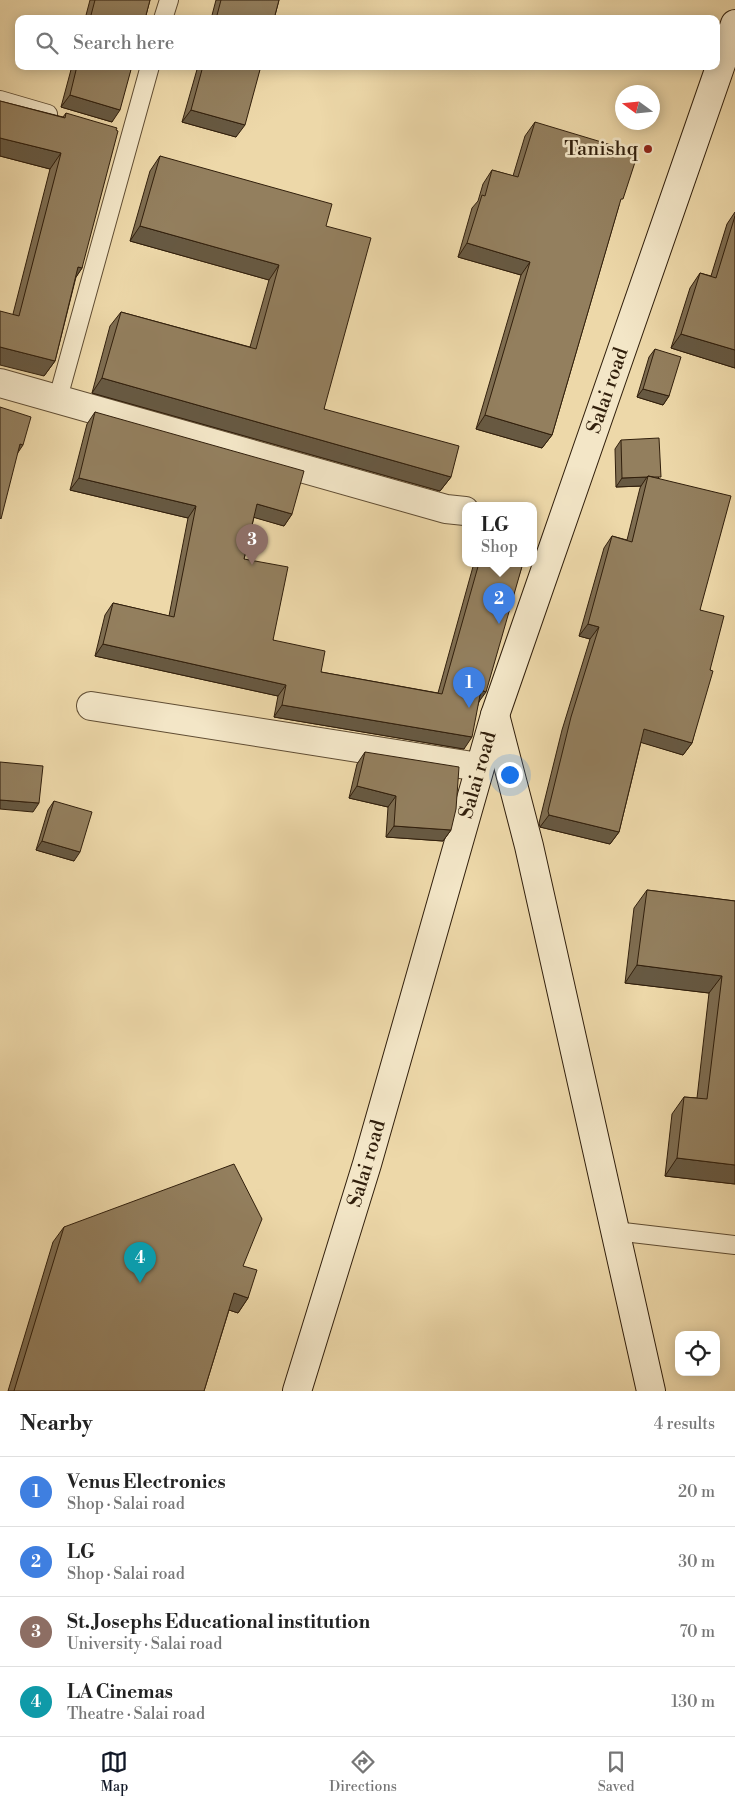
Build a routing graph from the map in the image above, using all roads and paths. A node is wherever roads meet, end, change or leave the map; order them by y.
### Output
1 (169, 0) edge
2 (164, 15) edge
3 (735, 24) edge
4 (720, 67) edge
5 (149, 70) edge
6 (719, 70) edge
7 (0, 100) edge
8 (65, 119) edge
9 (111, 133) edge
10 (130, 139) junction
11 (0, 383) edge
12 (58, 398) junction
13 (462, 511) edge
14 (91, 706) dead end
15 (495, 715) junction
16 (480, 767) junction
17 (615, 1231) junction
18 (735, 1245) edge
19 (297, 1391) edge
20 (651, 1391) edge

1 - 2 lane
3 - 4 street, Salai road
5 - 10 lane
6 - 15 street, Salai road
7 - 8 lane
9 - 10 lane
10 - 12 lane
11 - 12 street
12 - 13 street
14 - 16 street
15 - 16 street, Salai road
15 - 17 street
16 - 19 street, Salai road
17 - 18 lane
17 - 20 street

